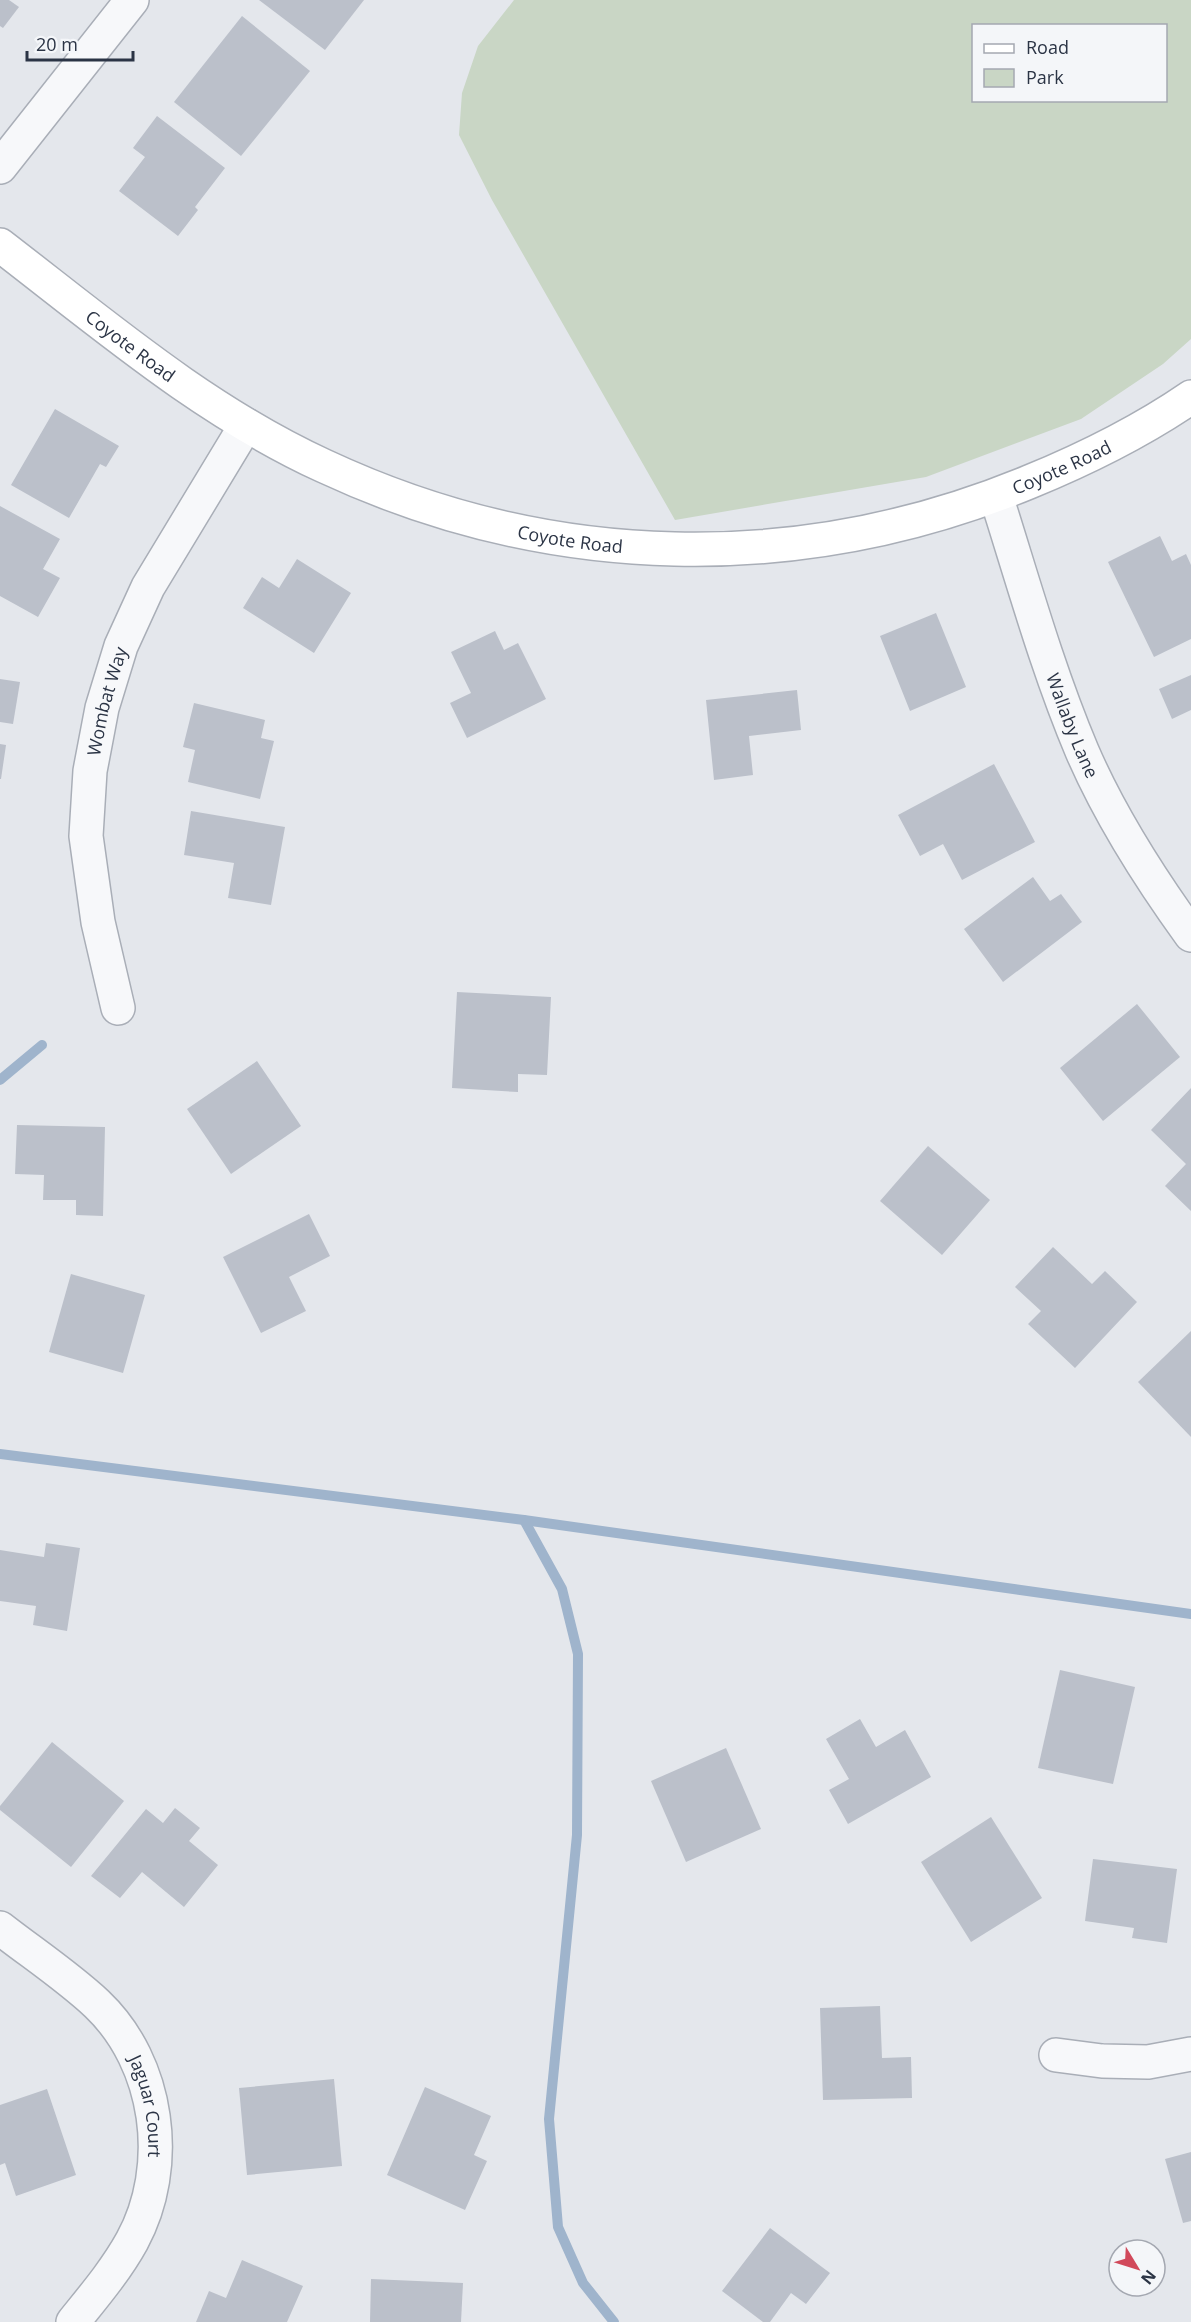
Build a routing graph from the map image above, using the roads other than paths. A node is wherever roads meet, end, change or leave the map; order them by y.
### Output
1 (132, 0) edge
2 (0, 167) edge
3 (0, 245) edge
4 (1191, 397) edge
5 (246, 425) junction
6 (996, 495) junction
7 (1191, 934) edge
8 (118, 1008) dead end
9 (0, 1928) edge
10 (1191, 2054) edge
11 (1056, 2055) dead end
12 (73, 2322) edge

1 - 2 street
3 - 5 street, Coyote Road
4 - 6 street, Coyote Road
5 - 6 street, Coyote Road
5 - 8 street, Wombat Way
6 - 7 street, Wallaby Lane
9 - 12 street, Jaguar Court
10 - 11 street

